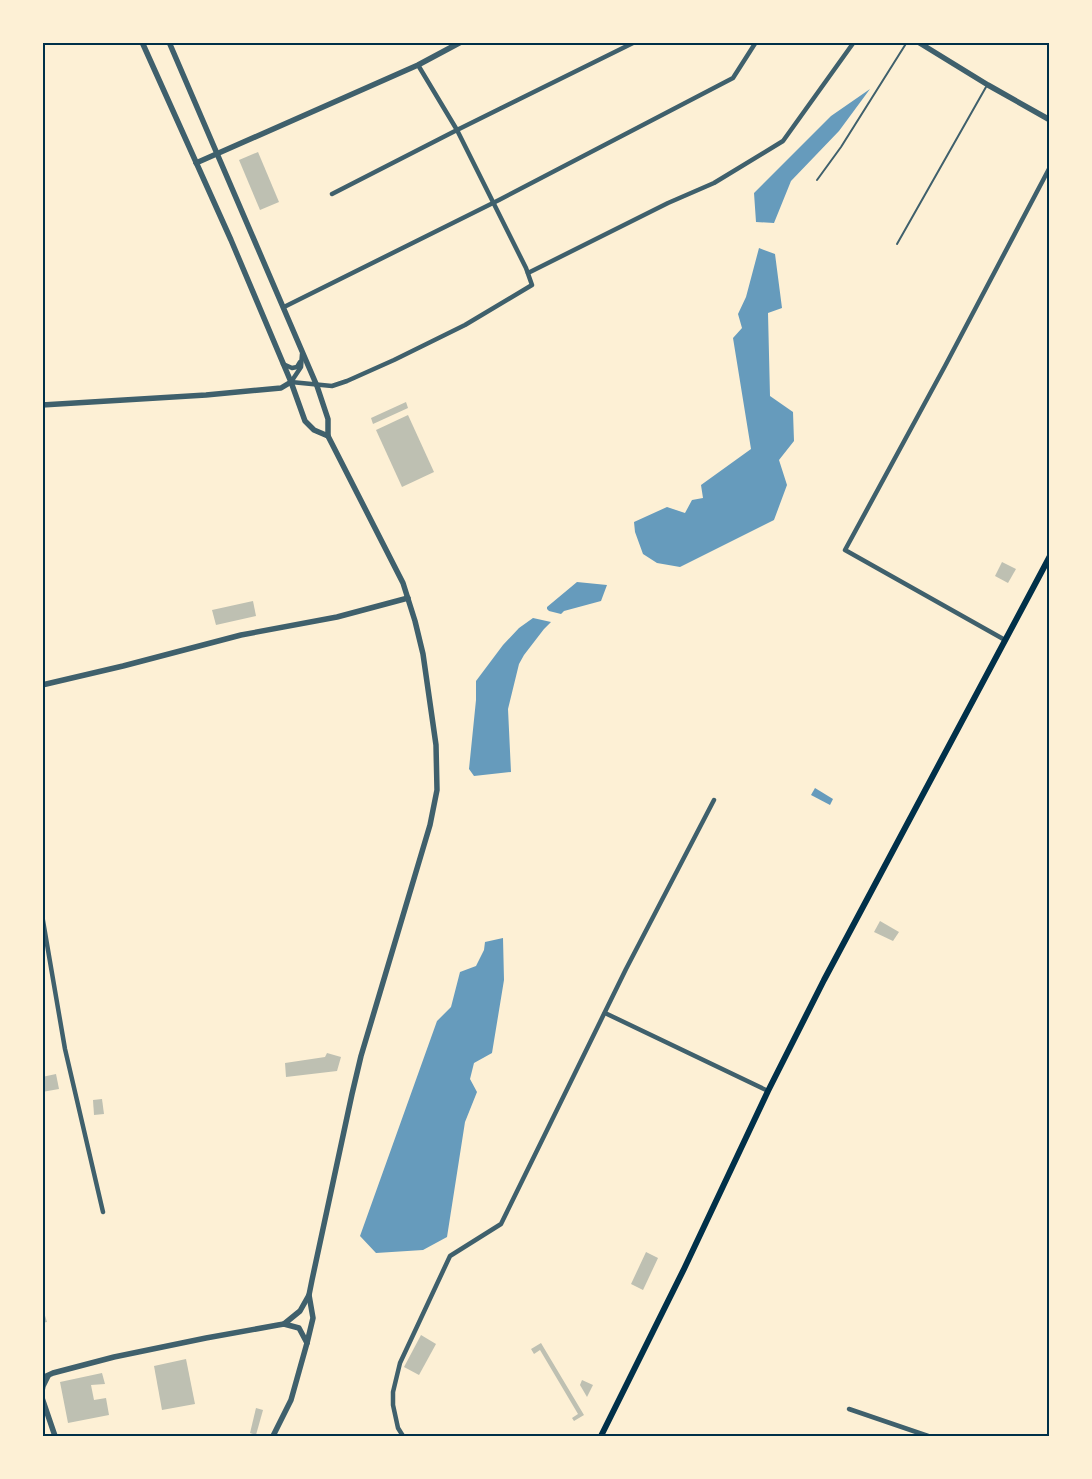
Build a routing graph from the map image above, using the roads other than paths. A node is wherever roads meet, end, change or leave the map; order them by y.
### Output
1 (142, 42) edge
2 (169, 42) edge
3 (461, 42) edge
4 (635, 42) edge
5 (756, 42) edge
6 (854, 42) edge
7 (907, 42) edge
8 (918, 42) edge
9 (418, 65) junction
10 (988, 85) junction
11 (1050, 120) edge
12 (457, 130) junction
13 (216, 154) junction
14 (196, 163) junction
15 (1050, 167) edge
16 (817, 180) dead end
17 (332, 194) dead end
18 (493, 202) junction
19 (897, 244) dead end
20 (528, 273) junction
21 (284, 308) junction
22 (302, 349) junction
23 (302, 358) junction
24 (282, 363) junction
25 (291, 382) junction
26 (317, 386) junction
27 (42, 405) edge
28 (328, 436) junction
29 (1050, 556) edge
30 (408, 598) junction
31 (1005, 640) junction
32 (42, 684) edge
33 (714, 800) dead end
34 (42, 915) edge
35 (605, 1013) junction
36 (768, 1091) junction
37 (103, 1212) dead end
38 (310, 1295) junction
39 (284, 1324) junction
40 (307, 1343) junction
41 (46, 1377) edge
42 (42, 1391) edge
43 (42, 1398) edge
44 (849, 1409) dead end
45 (55, 1436) edge
46 (273, 1436) edge
47 (403, 1436) edge
48 (601, 1436) edge
49 (928, 1436) edge

1 - 14 street
2 - 13 street
3 - 9 street
4 - 12 street
5 - 18 street
6 - 20 street
7 - 16 lane
8 - 10 street
9 - 12 street
9 - 13 street
10 - 11 street
10 - 19 lane
12 - 17 street
12 - 18 street
13 - 14 street
13 - 21 street
14 - 24 street
15 - 31 street
18 - 20 street
18 - 21 street
20 - 26 street
21 - 22 street
22 - 23 street
22 - 26 street
23 - 24 street
23 - 25 street
24 - 25 street
25 - 26 street
25 - 27 street
25 - 28 street
26 - 28 street
28 - 30 street
29 - 31 main road
30 - 32 street
30 - 38 street
31 - 36 main road
33 - 35 street
34 - 37 street
35 - 36 street
35 - 47 street
36 - 48 main road
38 - 39 street
38 - 40 street
39 - 40 street
39 - 41 street
40 - 46 street
41 - 42 street
43 - 45 street
44 - 49 street

